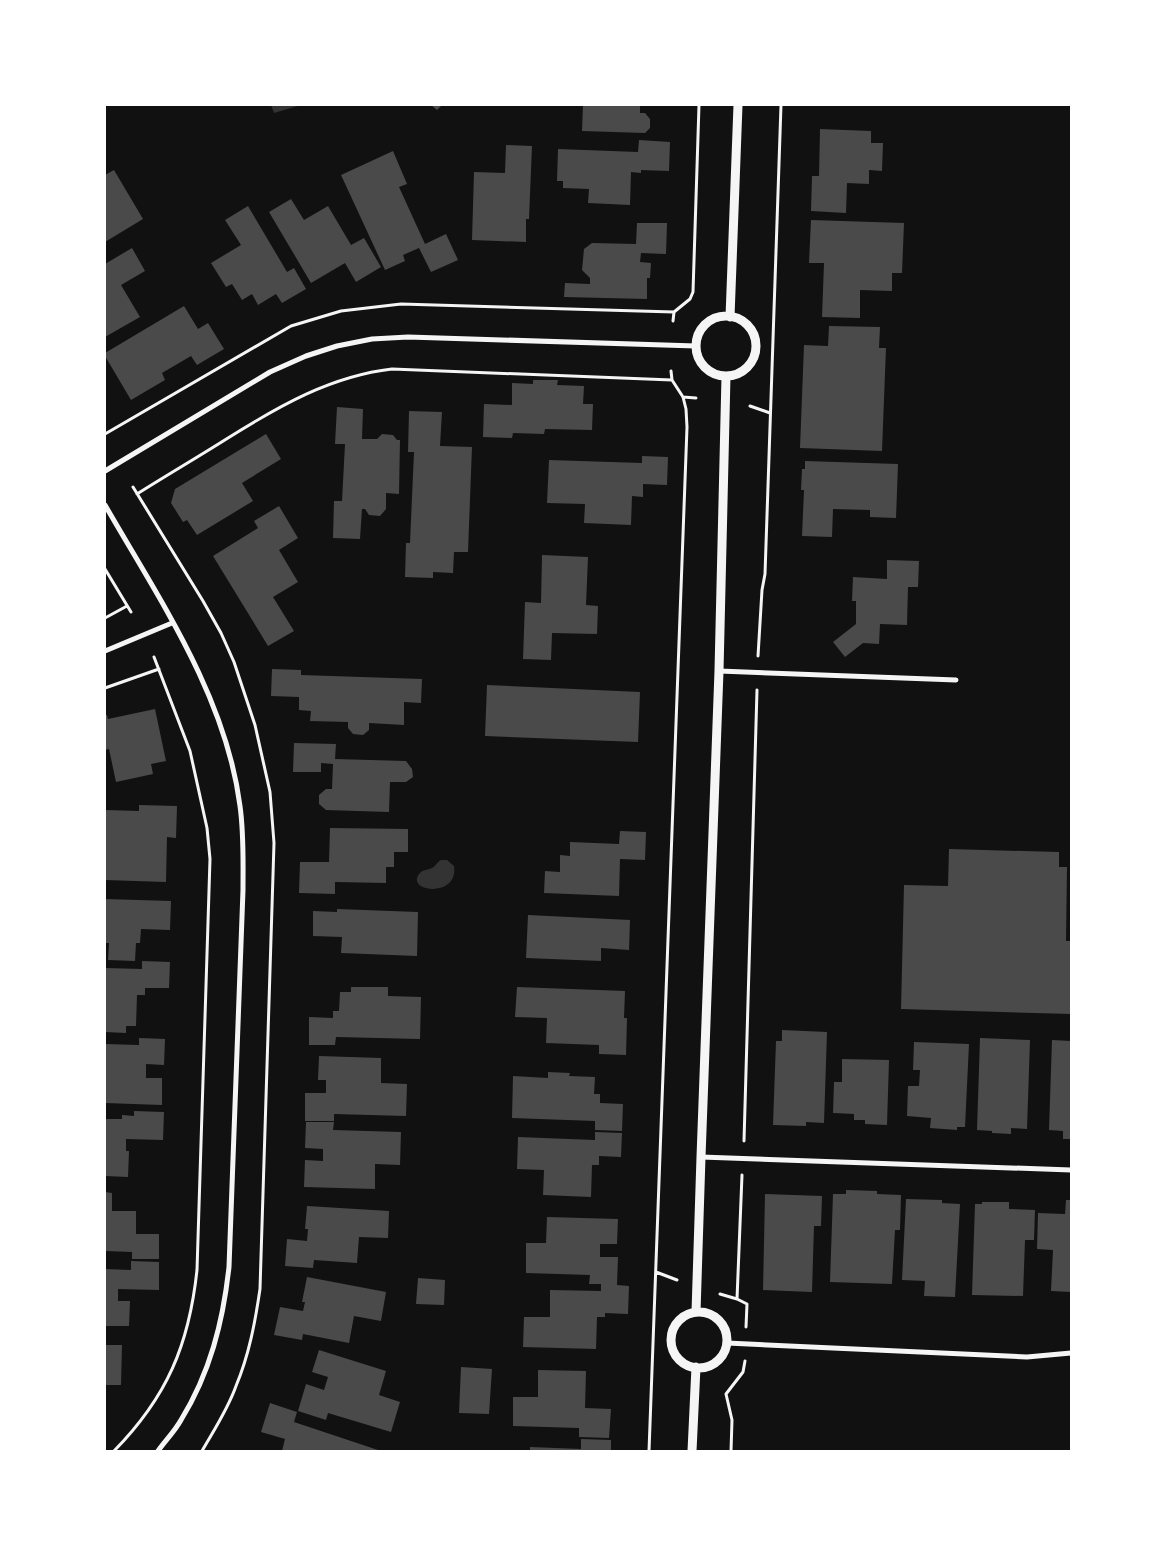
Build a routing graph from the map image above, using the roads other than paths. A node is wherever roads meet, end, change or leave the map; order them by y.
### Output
1 (738, 105) edge
2 (730, 317) junction
3 (696, 346) junction
4 (726, 376) junction
5 (105, 471) edge
6 (105, 505) edge
7 (172, 624) junction
8 (105, 651) edge
9 (719, 671) junction
10 (956, 680) dead end
11 (701, 1157) junction
12 (1071, 1170) edge
13 (696, 1312) junction
14 (727, 1343) junction
15 (1071, 1353) edge
16 (696, 1367) junction
17 (158, 1451) edge
18 (692, 1451) edge

1 - 2 street
2 - 3 street
2 - 4 street
3 - 4 street
3 - 5 street
4 - 9 street
6 - 7 street
7 - 8 street
7 - 17 street
9 - 10 street
9 - 11 street
11 - 12 street
11 - 13 street
13 - 14 street
13 - 16 street
14 - 15 street
14 - 16 street
16 - 18 street

